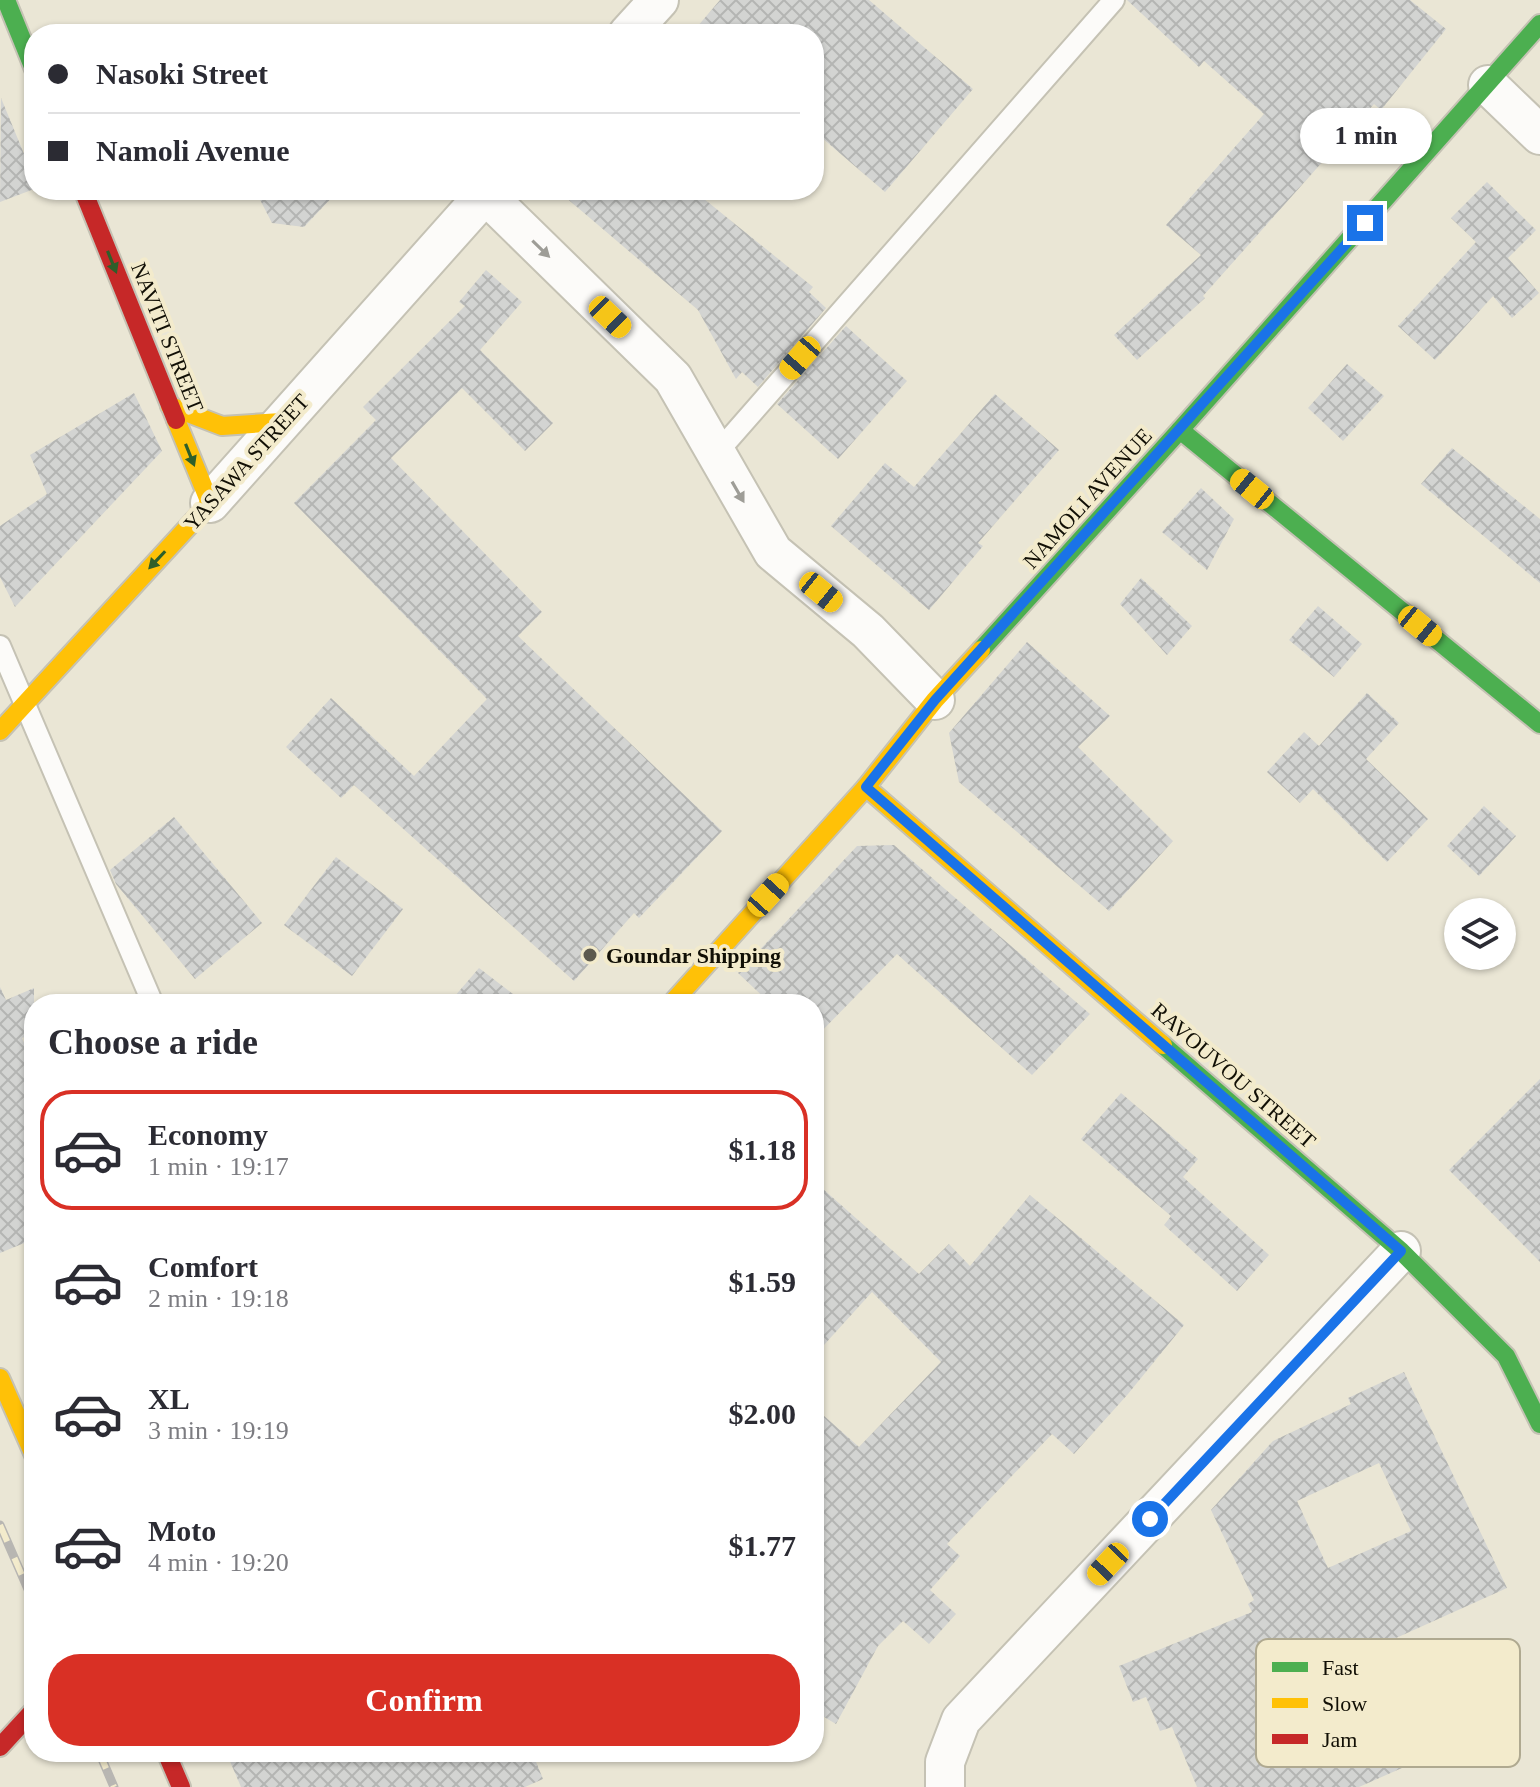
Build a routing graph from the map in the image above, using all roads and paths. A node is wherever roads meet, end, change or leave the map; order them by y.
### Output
1 (6, 0) edge
2 (659, 0) edge
3 (1114, 0) edge
4 (637, 24) edge
5 (1540, 24) edge
6 (24, 44) edge
7 (1488, 85) junction
8 (1540, 135) edge
9 (87, 200) edge
10 (480, 200) edge
11 (495, 200) edge
12 (170, 406) junction
13 (281, 422) junction
14 (1180, 430) junction
15 (716, 454) junction
16 (210, 503) junction
17 (0, 646) edge
18 (935, 700) junction
19 (25, 703) junction
20 (1540, 724) edge
21 (0, 731) edge
22 (866, 787) junction
23 (149, 994) edge
24 (680, 994) edge
25 (1401, 1251) junction
26 (0, 1378) edge
27 (1540, 1424) edge
28 (24, 1432) edge
29 (24, 1721) edge
30 (0, 1747) edge
31 (170, 1762) edge
32 (181, 1787) edge
33 (945, 1787) edge

1 - 6 main road
2 - 4 street
3 - 15 lane
5 - 7 main road, NAMOLI AVENUE
7 - 8 street
7 - 14 main road, NAMOLI AVENUE
9 -> 12 main road, NAVITI STREET
10 - 13 street, YASAWA STREET
11 -> 15 street
12 - 13 main road
12 -> 16 main road, NAVITI STREET
13 - 16 street, YASAWA STREET
14 - 18 main road, NAMOLI AVENUE
14 - 20 main road
15 -> 18 street
16 -> 19 main road, YASAWA STREET
17 - 19 lane
18 - 22 main road, NAMOLI AVENUE
19 - 21 main road, YASAWA STREET
19 - 23 lane
22 - 24 main road, NAMOLI AVENUE
22 - 25 main road, RAVOUVOU STREET
25 - 27 main road, RAVOUVOU STREET
25 - 33 street
26 - 28 main road
29 - 30 main road
31 - 32 main road

